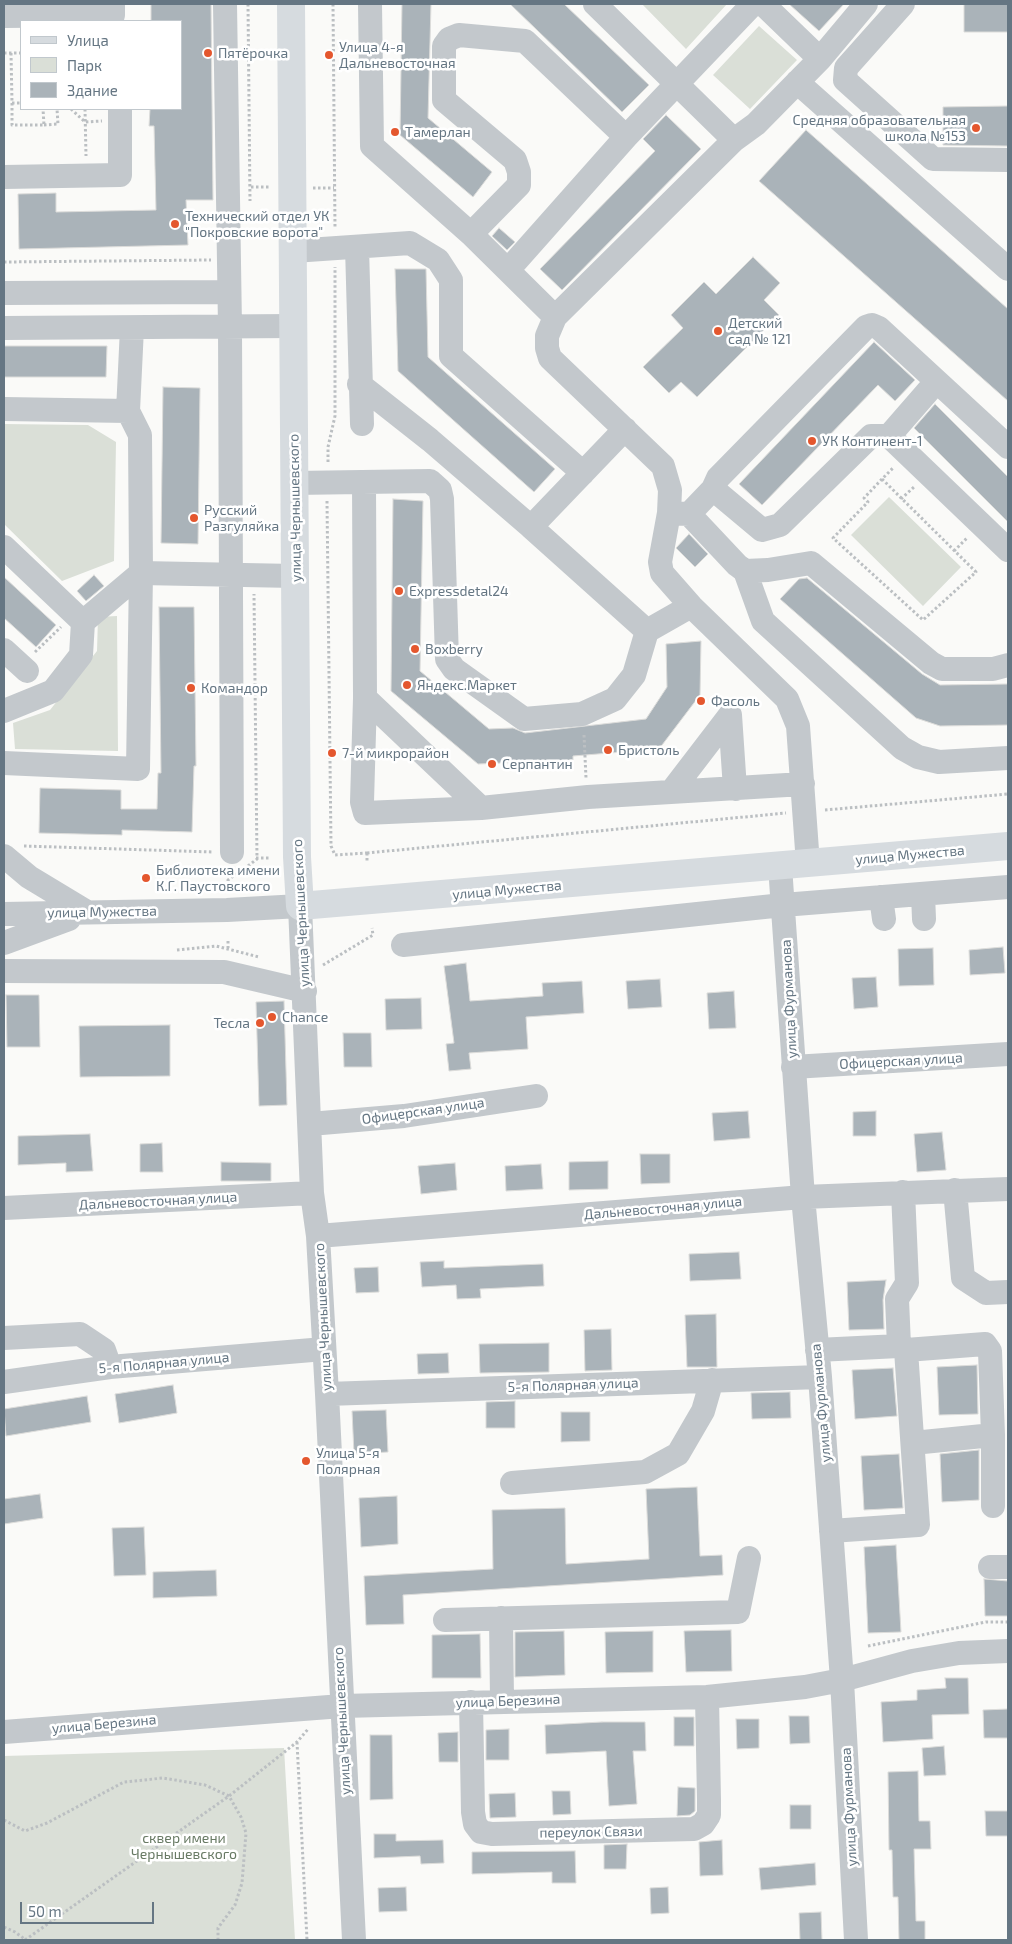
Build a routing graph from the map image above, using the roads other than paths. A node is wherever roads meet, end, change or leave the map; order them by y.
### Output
1 (225, 4) edge
2 (291, 4) edge
3 (370, 4) edge
4 (595, 4) edge
5 (753, 4) edge
6 (763, 4) edge
7 (866, 4) edge
8 (903, 4) edge
9 (114, 13) edge
10 (4, 16) edge
11 (820, 59) junction
12 (797, 82) junction
13 (676, 85) junction
14 (120, 110) edge
15 (626, 137) junction
16 (734, 140) junction
17 (1008, 160) edge
18 (4, 177) edge
19 (471, 234) junction
20 (346, 248) junction
21 (293, 251) junction
22 (1008, 269) edge
23 (508, 270) junction
24 (229, 292) junction
25 (4, 293) edge
26 (555, 317) junction
27 (293, 326) junction
28 (230, 327) junction
29 (4, 328) edge
30 (132, 328) junction
31 (936, 382) junction
32 (359, 384) junction
33 (4, 409) edge
34 (128, 411) junction
35 (362, 424) dead end
36 (625, 429) junction
37 (889, 436) junction
38 (1008, 447) edge
39 (583, 473) junction
40 (294, 483) junction
41 (364, 483) junction
42 (713, 489) junction
43 (679, 514) junction
44 (531, 527) junction
45 (4, 547) edge
46 (1008, 550) edge
47 (745, 571) junction
48 (141, 573) junction
49 (230, 574) junction
50 (296, 576) junction
51 (691, 606) junction
52 (79, 618) junction
53 (647, 630) junction
54 (4, 650) edge
55 (29, 664) road end
56 (1008, 665) edge
57 (365, 698) junction
58 (4, 711) edge
59 (6, 759) edge
60 (1008, 765) edge
61 (803, 784) junction
62 (735, 789) junction
63 (671, 792) junction
64 (481, 808) junction
65 (1008, 846) edge
66 (9, 851) edge
67 (232, 852) road end
68 (808, 864) junction
69 (780, 866) junction
70 (1008, 887) edge
71 (924, 894) junction
72 (783, 905) junction
73 (300, 906) junction
74 (87, 912) junction
75 (4, 914) edge
76 (924, 919) dead end
77 (4, 943) edge
78 (403, 945) dead end
79 (4, 971) edge
80 (305, 991) junction
81 (1008, 1054) edge
82 (793, 1068) junction
83 (536, 1096) dead end
84 (310, 1124) junction
85 (1008, 1189) edge
86 (955, 1190) junction
87 (903, 1192) junction
88 (312, 1193) junction
89 (802, 1197) junction
90 (4, 1208) edge
91 (318, 1236) junction
92 (1008, 1292) edge
93 (4, 1338) edge
94 (902, 1348) junction
95 (324, 1349) junction
96 (817, 1350) junction
97 (110, 1367) junction
98 (820, 1377) junction
99 (712, 1380) junction
100 (4, 1382) edge
101 (327, 1394) junction
102 (993, 1436) junction
103 (913, 1443) junction
104 (512, 1483) dead end
105 (993, 1506) dead end
106 (831, 1530) junction
107 (749, 1558) dead end
108 (501, 1618) junction
109 (445, 1620) dead end
110 (1008, 1651) edge
111 (842, 1680) junction
112 (707, 1696) junction
113 (502, 1700) junction
114 (471, 1702) junction
115 (342, 1706) junction
116 (4, 1732) edge
117 (354, 1940) edge
118 (856, 1940) edge

1 - 24 street
2 - 21 main road, улица Чернышевского
3 - 19 street
4 - 13 street
5 - 13 street
6 - 11 street
7 - 11 street
8 - 17 street
9 - 10 street
11 - 12 street
12 - 16 street
12 - 22 street
13 - 15 street
13 - 16 street
14 - 18 street
15 - 19 street
15 - 23 street
16 - 26 street
19 - 23 street
20 - 21 street
20 - 32 street
20 - 39 street
21 - 27 main road, улица Чернышевского
23 - 26 street
24 - 25 street
24 - 28 street
26 - 36 street
27 - 28 street
27 - 40 main road, улица Чернышевского
28 - 30 street
28 - 49 street
29 - 30 street
30 - 34 street
31 - 37 street
31 - 38 street
31 - 42 street
32 - 35 street
32 - 44 street
33 - 34 street
34 - 48 street
36 - 39 street
36 - 43 street
37 - 42 street
37 - 46 street
39 - 44 street
40 - 41 street
40 - 50 main road, улица Чернышевского
41 - 53 street
41 - 57 street
42 - 43 street
43 - 47 street
43 - 51 street
44 - 53 street
45 - 52 street
47 - 56 street
47 - 60 street
48 - 49 street
48 - 52 street
48 - 59 street
49 - 50 street
49 - 67 street
50 - 73 main road, улица Чернышевского
51 - 53 street
51 - 61 street
52 - 58 street
54 - 55 street
57 - 64 street
57 - 64 street
61 - 62 street
61 - 68 street
62 - 63 street
62 - 63 street
63 - 64 street
65 - 68 main road, улица Мужества
66 - 74 street
68 - 69 main road, улица Мужества
69 - 72 street, улица Фурманова
69 - 73 main road, улица Мужества
70 - 71 street
71 - 72 street
71 - 76 street
72 - 78 street
72 - 82 street, улица Фурманова
73 - 74 street, улица Мужества
73 - 80 street, улица Чернышевского
74 - 75 street, улица Мужества
74 - 77 street
79 - 80 street
80 - 84 street, улица Чернышевского
81 - 82 street, Офицерская улица
82 - 89 street, улица Фурманова
83 - 84 street, Офицерская улица
84 - 88 street, улица Чернышевского
85 - 86 street, Дальневосточная улица
86 - 87 street, Дальневосточная улица
86 - 92 street
87 - 89 street, Дальневосточная улица
87 - 94 street
88 - 90 street, Дальневосточная улица
88 - 91 street, улица Чернышевского
89 - 91 street, Дальневосточная улица
89 - 96 street, улица Фурманова
91 - 95 street, улица Чернышевского
93 - 97 street
94 - 96 street
94 - 102 street
94 - 103 street
95 - 97 street, 5-я Полярная улица
95 - 101 street, улица Чернышевского
96 - 98 street, улица Фурманова
97 - 100 street, 5-я Полярная улица
98 - 99 street, 5-я Полярная улица
98 - 106 street, улица Фурманова
99 - 101 street, 5-я Полярная улица
99 - 104 street
101 - 115 street, улица Чернышевского
102 - 103 street
102 - 105 street
103 - 106 street
106 - 111 street, улица Фурманова
107 - 108 street
108 - 109 street
108 - 113 street
110 - 111 street, улица Березина
111 - 112 street, улица Березина
111 - 118 street, улица Фурманова
112 - 113 street, улица Березина
112 - 114 street, переулок Связи
113 - 114 street, улица Березина
114 - 115 street, улица Березина
115 - 116 street, улица Березина
115 - 117 street, улица Чернышевского

